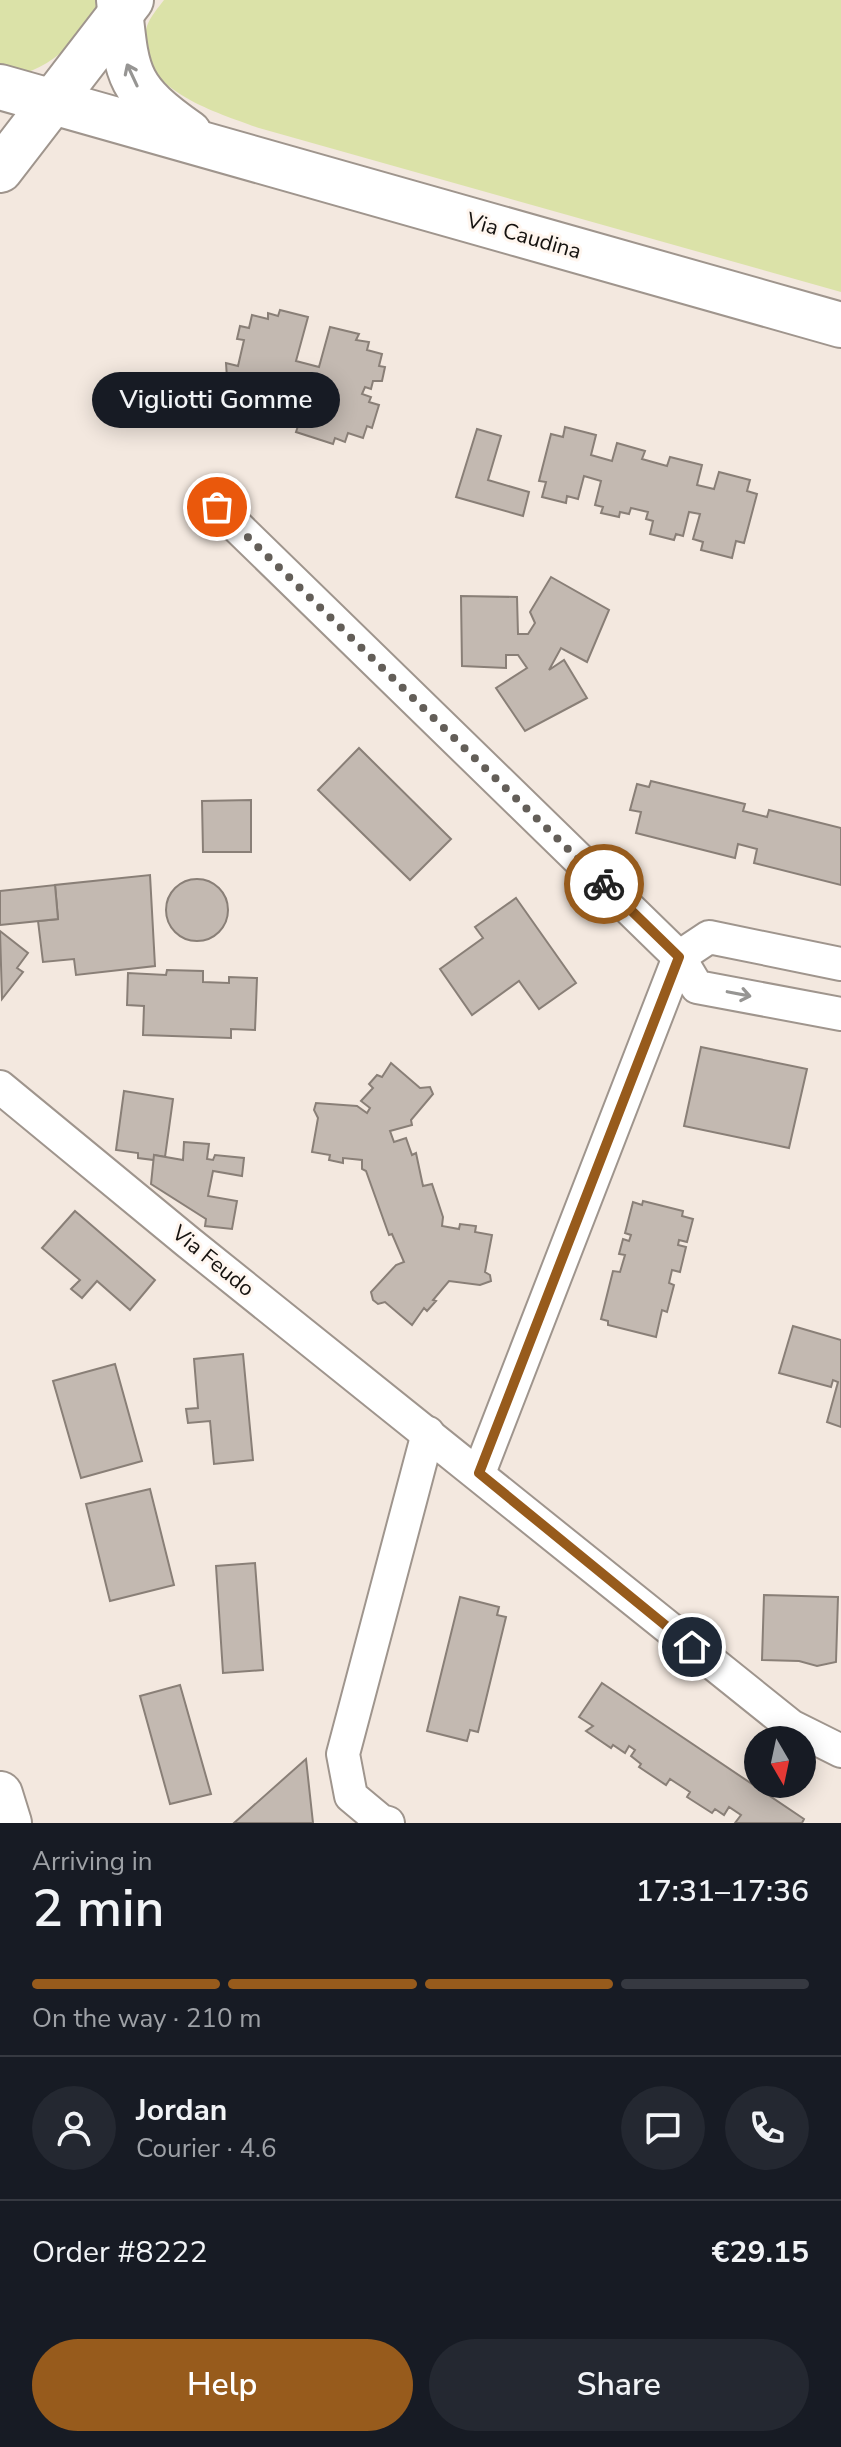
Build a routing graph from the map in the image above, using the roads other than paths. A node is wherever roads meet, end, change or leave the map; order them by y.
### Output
1 (123, 4) edge
2 (0, 87) edge
3 (53, 102) junction
4 (207, 146) junction
5 (0, 170) edge
6 (841, 325) edge
7 (217, 507) dead end
8 (679, 957) junction
9 (841, 964) edge
10 (841, 1014) edge
11 (0, 1087) edge
12 (428, 1433) junction
13 (479, 1473) junction
14 (841, 1751) edge
15 (0, 1794) edge
16 (9, 1823) edge
17 (388, 1823) edge

1 - 3 main road
4 -> 1 main road, Via Caudina
2 - 3 main road, Via Caudina
3 - 4 main road, Via Caudina
3 - 5 main road
4 - 6 main road, Via Caudina
7 - 8 street
8 - 9 street
8 -> 10 street
8 - 13 street
11 - 12 street, Via Feudo
12 - 13 street, Via Feudo
12 - 17 street
13 - 14 street, Via Feudo
15 - 16 main road

